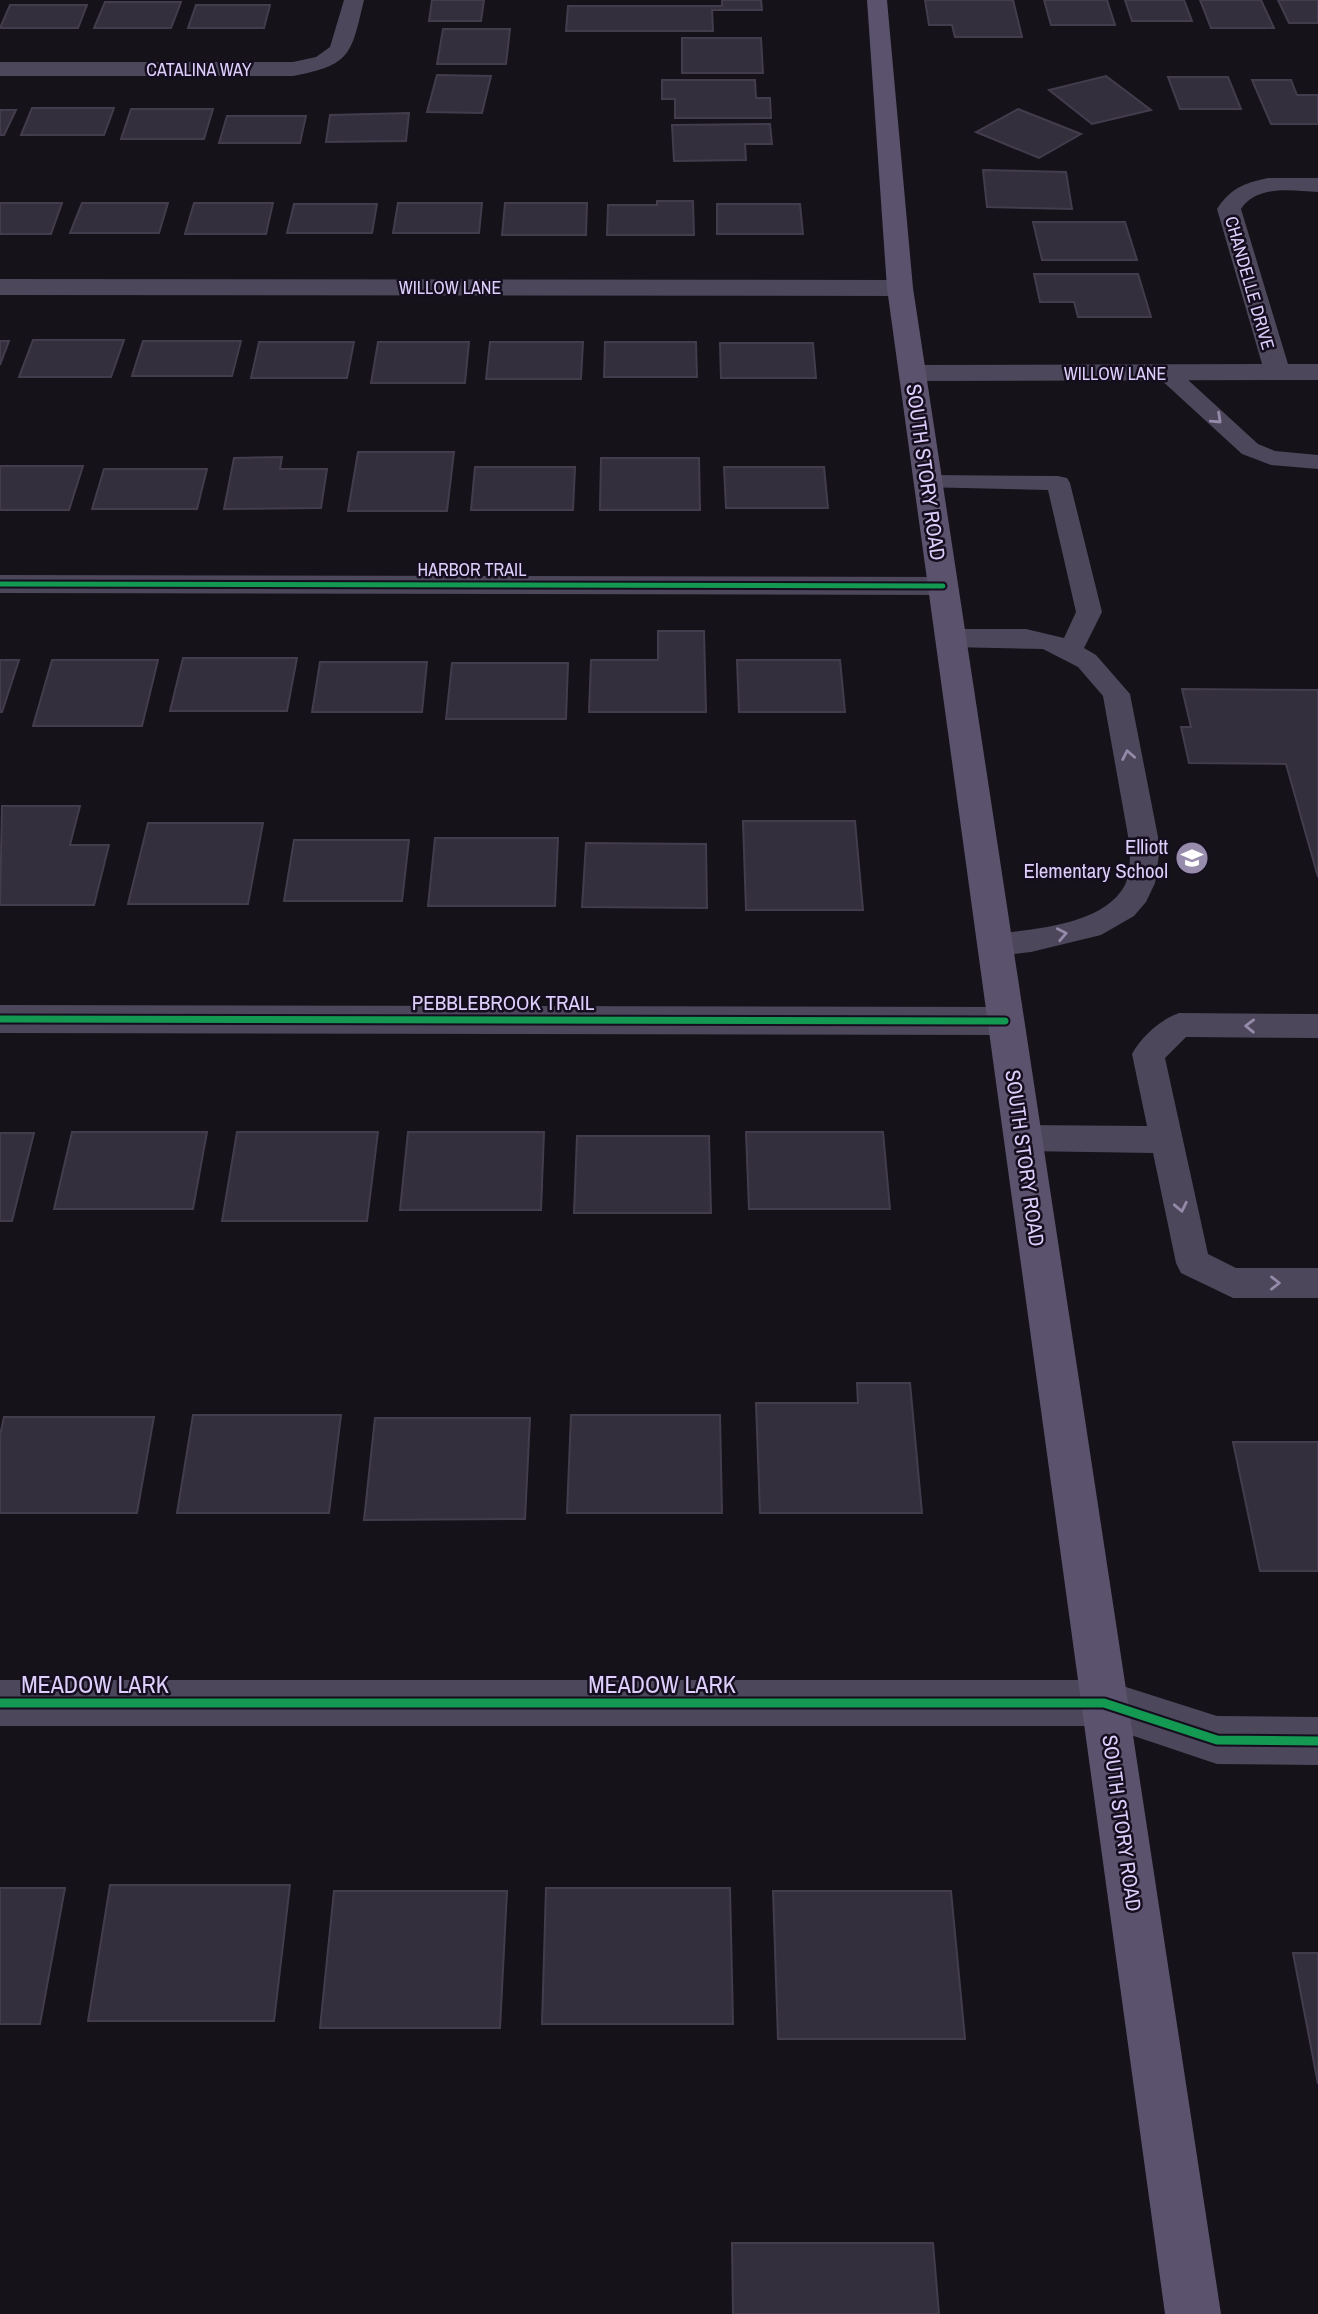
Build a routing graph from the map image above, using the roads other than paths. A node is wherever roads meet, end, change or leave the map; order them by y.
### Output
1 (354, 0) edge
2 (877, 0) edge
3 (0, 69) edge
4 (1318, 185) edge
5 (0, 287) edge
6 (900, 288) junction
7 (1276, 372) junction
8 (1318, 372) edge
9 (912, 373) junction
10 (1167, 373) junction
11 (1318, 462) edge
12 (928, 482) junction
13 (0, 584) edge
14 (943, 586) junction
15 (950, 638) junction
16 (1069, 650) junction
17 (995, 945) junction
18 (0, 1019) edge
19 (1005, 1021) junction
20 (1318, 1026) edge
21 (1023, 1138) junction
22 (1168, 1140) junction
23 (1318, 1283) edge
24 (0, 1703) edge
25 (1104, 1703) junction
26 (1318, 1741) edge
27 (1193, 2314) edge

1 - 3 street, CATALINA WAY
2 - 6 main road, SOUTH STORY ROAD
4 - 7 street, CHANDELLE DRIVE
5 - 6 street, WILLOW LANE
6 - 9 main road, SOUTH STORY ROAD
7 - 8 street, WILLOW LANE
7 - 10 street, WILLOW LANE
9 - 10 street, WILLOW LANE
9 - 12 main road, SOUTH STORY ROAD
10 -> 11 lane
12 - 14 main road, SOUTH STORY ROAD
12 - 16 lane
13 - 14 street, HARBOR TRAIL
14 - 15 main road, SOUTH STORY ROAD
15 - 16 lane
15 - 17 main road, SOUTH STORY ROAD
17 -> 16 lane
17 - 19 main road, SOUTH STORY ROAD
18 - 19 street, PEBBLEBROOK TRAIL
19 - 21 main road, SOUTH STORY ROAD
20 -> 22 lane
21 - 22 lane
21 - 25 main road, SOUTH STORY ROAD
22 -> 23 lane
24 - 25 street, MEADOW LARK
25 - 26 street, MEADOW LARK
25 - 27 main road, SOUTH STORY ROAD

